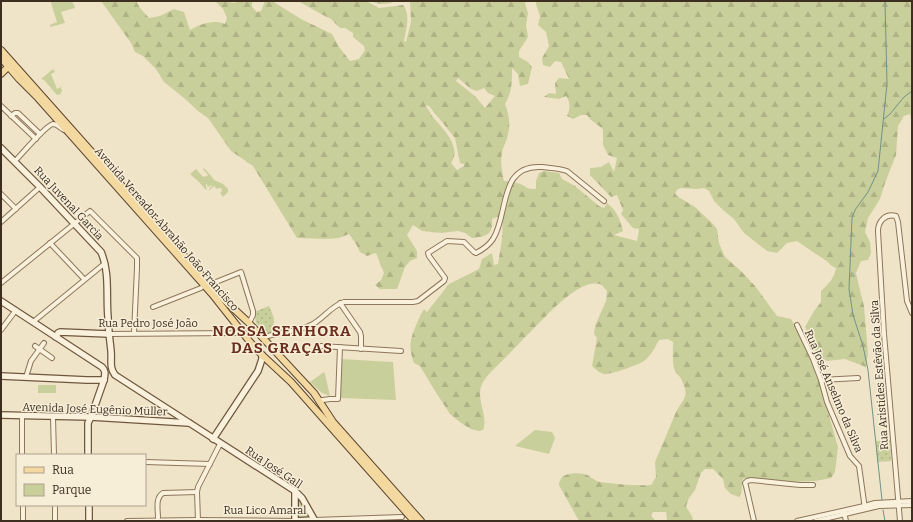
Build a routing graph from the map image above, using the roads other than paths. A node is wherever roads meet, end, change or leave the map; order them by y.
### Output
1 (1, 50) edge
2 (1, 58) edge
3 (12, 65) junction
4 (1, 74) edge
5 (1, 106) edge
6 (11, 116) junction
7 (66, 130) junction
8 (40, 134) junction
9 (36, 139) junction
10 (1, 148) edge
11 (15, 161) junction
12 (40, 187) junction
13 (1, 194) edge
14 (604, 200) dead end
15 (16, 209) junction
16 (1, 222) edge
17 (75, 223) junction
18 (50, 243) junction
19 (104, 264) junction
20 (84, 279) junction
21 (216, 282) dead end
22 (1, 283) edge
23 (201, 288) dead end
24 (1, 300) edge
25 (340, 303) junction
26 (153, 307) dead end
27 (16, 310) junction
28 (912, 313) edge
29 (33, 322) junction
30 (249, 323) junction
31 (797, 325) dead end
32 (1, 330) edge
33 (241, 332) junction
34 (134, 333) junction
35 (110, 334) junction
36 (56, 337) junction
37 (263, 338) junction
38 (44, 343) dead end
39 (35, 346) dead end
40 (321, 346) dead end
41 (340, 347) junction
42 (361, 348) junction
43 (39, 349) junction
44 (401, 351) dead end
45 (262, 355) junction
46 (52, 358) dead end
47 (271, 364) junction
48 (258, 371) junction
49 (115, 375) joint
50 (1, 376) edge
51 (26, 378) junction
52 (858, 378) dead end
53 (104, 380) junction
54 (821, 380) junction
55 (306, 400) junction
56 (318, 400) junction
57 (167, 408) junction
58 (176, 413) junction
59 (1, 415) edge
60 (22, 416) junction
61 (53, 417) junction
62 (91, 417) junction
63 (163, 421) junction
64 (174, 422) junction
65 (189, 423) junction
66 (219, 428) junction
67 (203, 432) junction
68 (213, 439) junction
69 (220, 444) junction
70 (22, 454) edge
71 (54, 454) edge
72 (88, 454) edge
73 (146, 462) edge
74 (210, 464) junction
75 (813, 485) dead end
76 (295, 491) junction
77 (197, 492) junction
78 (912, 501) edge
79 (899, 503) junction
80 (912, 505) edge
81 (23, 506) edge
82 (55, 506) edge
83 (89, 506) edge
84 (865, 508) junction
85 (844, 512) junction
86 (402, 517) dead end
87 (158, 518) dead end
88 (198, 520) edge
89 (23, 521) edge
90 (55, 521) edge
91 (89, 521) edge
92 (127, 521) edge
93 (295, 521) edge
94 (302, 521) edge
95 (315, 521) edge
96 (414, 521) edge
97 (421, 521) edge
98 (754, 521) edge
99 (799, 521) edge
100 (816, 521) edge
101 (846, 521) edge
102 (900, 521) edge

1 - 3 main road, Avenida Vereador Abrahão João Francisco
2 - 3 main road, Avenida Vereador Abrahão João Francisco
3 - 4 main road
3 - 7 main road, Avenida Vereador Abrahão João Francisco
3 - 30 main road, Avenida Vereador Abrahão João Francisco
5 - 6 street
6 - 8 street
6 - 9 street
7 - 8 street
7 - 33 main road, Avenida Vereador Abrahão João Francisco
8 - 9 street
9 - 11 street
10 - 11 main road, Rua Juvenal Garcia
11 - 12 main road, Rua Juvenal Garcia
12 - 15 street
12 - 17 main road, Rua Juvenal Garcia
13 - 15 street
14 - 25 street
15 - 16 street
17 - 18 street
17 - 19 main road, Rua Juvenal Garcia
17 - 34 street
18 - 20 street
18 - 22 street
19 - 20 street
19 - 35 main road, Rua Juvenal Garcia
20 - 29 street
21 - 30 street
23 - 26 street
24 - 27 main road
25 - 37 street
25 - 42 street
27 - 29 main road
27 - 32 street
28 - 79 street, Rua Aristides Estêvão da Silva
29 - 36 main road
30 - 33 main road
30 - 37 main road, Avenida Vereador Abrahão João Francisco
31 - 54 street, Rua José Anselmo da Silva
33 - 34 street, Rua Pedro José João
33 - 45 main road, Avenida Vereador Abrahão João Francisco
34 - 35 street, Rua Pedro José João
35 - 36 main road, Rua Pedro José João
35 - 49 main road, Rua Juvenal Garcia
36 - 53 main road
37 - 56 main road, Avenida Vereador Abrahão João Francisco
38 - 43 street
39 - 43 street
40 - 41 street
41 - 42 street
41 - 56 street
42 - 44 street
43 - 46 street
43 - 51 street
45 - 47 main road, Avenida Vereador Abrahão João Francisco
45 - 48 main road
47 - 48 main road
47 - 55 main road, Avenida Vereador Abrahão João Francisco
48 - 66 main road
49 - 57 main road, Rua José Gall
50 - 51 main road
51 - 53 main road
52 - 54 street
53 - 62 main road
54 - 84 street, Rua José Anselmo da Silva
55 - 56 main road
55 - 96 main road, Avenida Vereador Abrahão João Francisco
56 - 97 main road, Avenida Vereador Abrahão João Francisco
57 - 58 main road, Rua José Gall
57 - 63 main road
58 - 64 main road
58 - 65 main road, Rua José Gall
59 - 60 main road, Avenida José Eugênio Müller
60 - 61 main road, Avenida José Eugênio Müller
60 - 70 street
61 - 62 main road, Avenida José Eugênio Müller
61 - 71 street
62 - 63 main road, Avenida José Eugênio Müller
62 - 72 main road
63 - 64 main road, Avenida José Eugênio Müller
64 - 65 main road, Avenida José Eugênio Müller
65 - 67 main road, Rua José Gall
66 - 67 main road
66 - 68 main road
67 - 68 main road, Rua José Gall
68 - 69 main road, Rua José Gall
69 - 74 street
69 - 76 main road, Rua José Gall
73 - 74 street
74 - 77 street
75 - 98 street
76 - 93 main road
76 - 95 main road, Rua José Gall
77 - 87 street
77 - 88 street
78 - 79 street
79 - 80 street
79 - 84 street
79 - 102 street, Rua Aristides Estêvão da Silva
81 - 89 street
82 - 90 street
83 - 91 main road
84 - 85 street
85 - 99 street
85 - 100 street
85 - 101 street
86 - 95 street, Rua Lico Amaral
88 - 92 street, Rua Lico Amaral
88 - 93 street, Rua Lico Amaral
93 - 94 main road, Rua Lico Amaral
94 - 95 main road, Rua Lico Amaral

